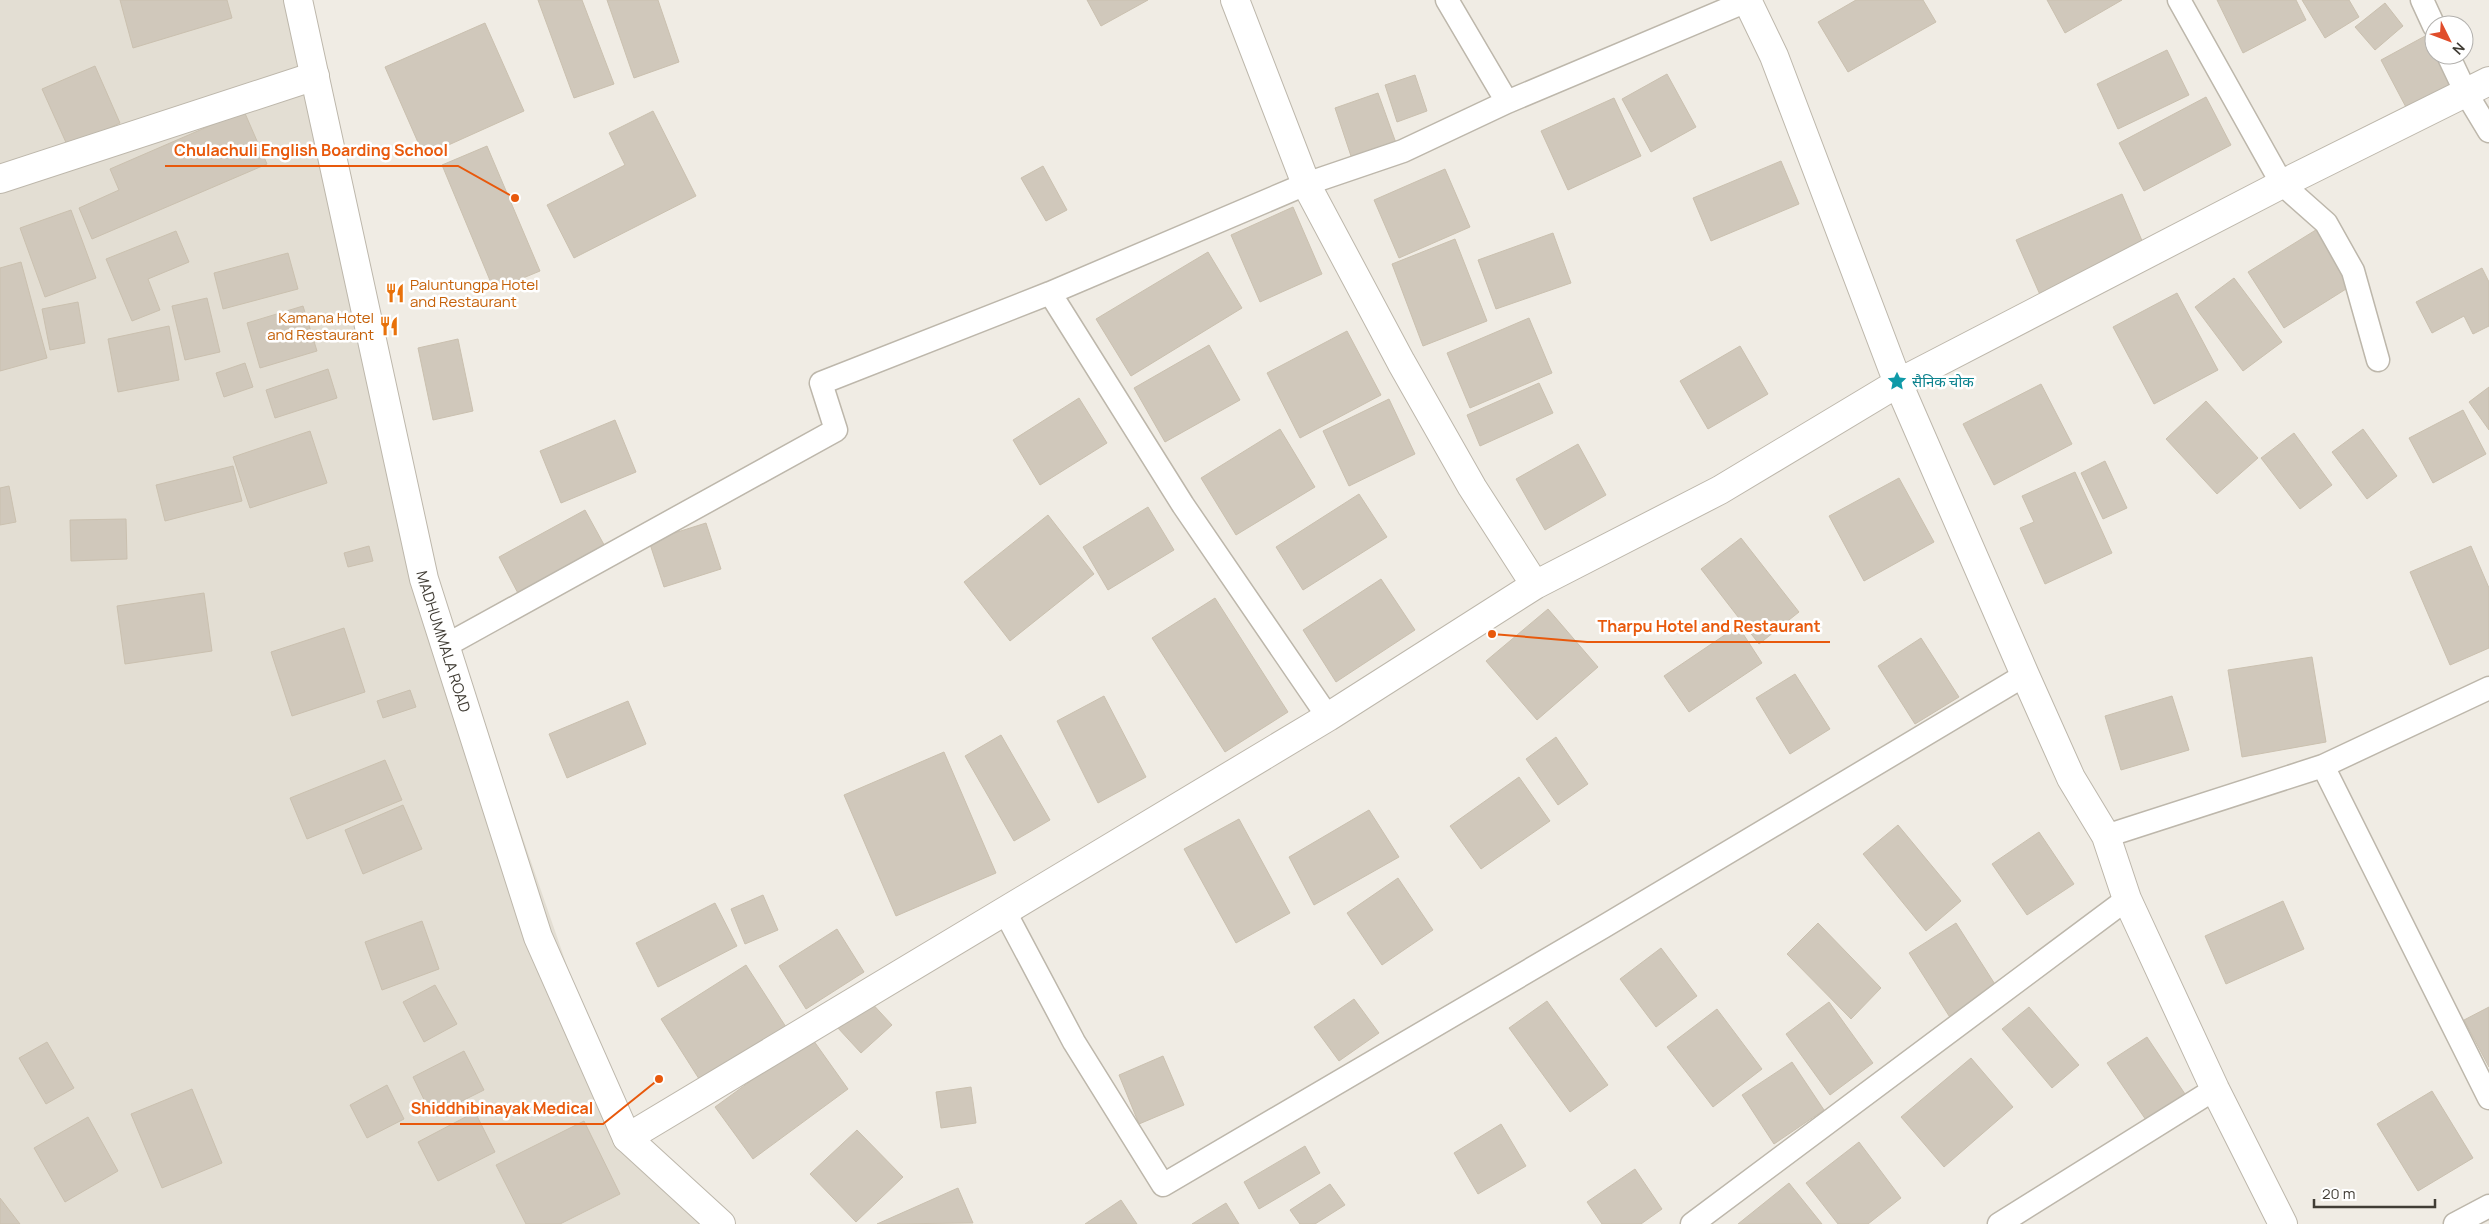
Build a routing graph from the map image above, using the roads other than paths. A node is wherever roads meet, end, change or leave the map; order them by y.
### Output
1 (298, 0) edge
2 (1235, 0) edge
3 (1447, 0) edge
4 (1748, 0) edge
5 (2179, 0) edge
6 (2422, 0) edge
7 (2429, 15) edge
8 (2457, 65) edge
9 (315, 76) junction
10 (2478, 87) edge
11 (1507, 102) junction
12 (2489, 131) edge
13 (0, 179) edge
14 (1306, 184) junction
15 (2282, 184) junction
16 (1050, 293) junction
17 (2378, 360) dead end
18 (1898, 383) junction
19 (1535, 585) junction
20 (445, 646) junction
21 (2025, 675) junction
22 (2489, 688) edge
23 (1328, 718) junction
24 (2323, 766) junction
25 (2106, 836) junction
26 (2127, 899) junction
27 (1004, 910) junction
28 (2216, 1089) junction
29 (2489, 1098) edge
30 (627, 1138) junction
31 (2489, 1206) edge
32 (722, 1224) edge
33 (1692, 1224) edge
34 (1999, 1224) edge
35 (2283, 1224) edge
36 (2455, 1224) edge

1 - 9 street, MADHUMMALA ROAD
2 - 14 street
3 - 11 lane
4 - 11 lane
4 - 18 street
5 - 15 lane
6 - 7 lane
8 - 10 lane
9 - 13 street
9 - 20 street, MADHUMMALA ROAD
10 - 12 lane
10 - 15 street
11 - 14 lane
14 - 16 lane
14 - 19 street
15 - 17 lane
15 - 18 street
16 - 20 lane
16 - 23 lane
18 - 19 street
18 - 21 street
19 - 23 street
20 - 30 street, MADHUMMALA ROAD
21 - 25 street
21 - 27 lane
22 - 24 lane
23 - 27 street
24 - 25 lane
24 - 29 lane
25 - 26 street
26 - 28 street
26 - 33 lane
27 - 30 street
28 - 34 lane
28 - 35 street
30 - 32 street, MADHUMMALA ROAD
31 - 36 lane

